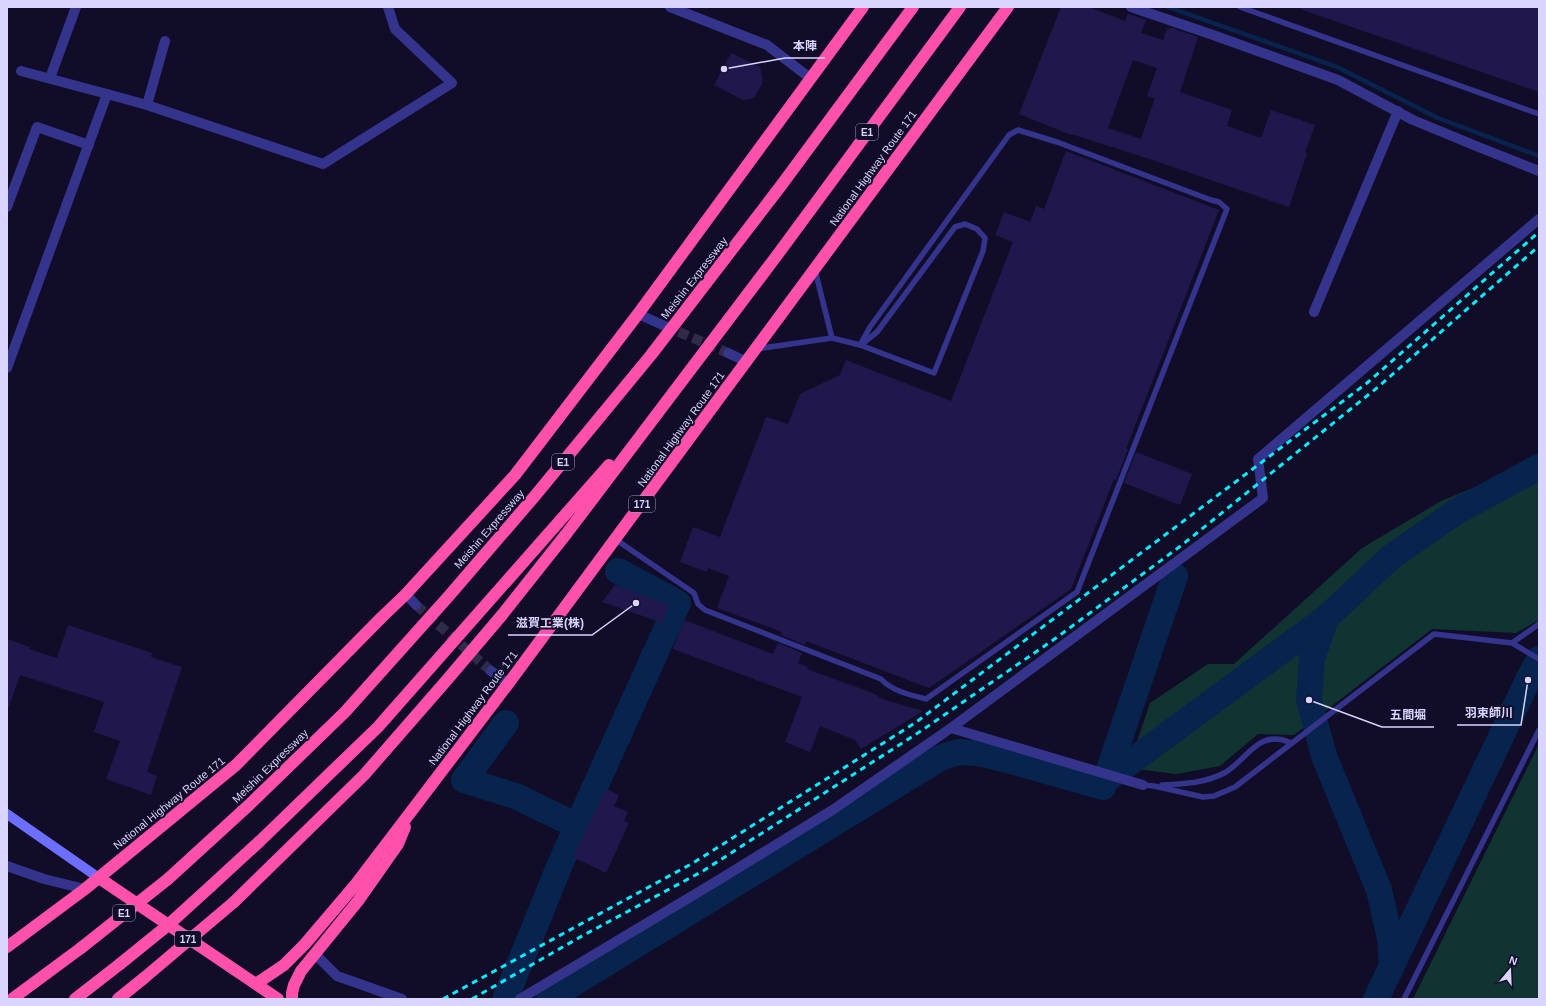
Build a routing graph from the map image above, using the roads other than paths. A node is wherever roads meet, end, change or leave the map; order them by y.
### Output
1 (76, 7) edge
2 (388, 7) edge
3 (670, 7) edge
4 (862, 7) edge
5 (913, 7) edge
6 (960, 7) edge
7 (1008, 7) edge
8 (1131, 7) edge
9 (1240, 7) edge
10 (165, 41) dead end
11 (21, 71) dead end
12 (50, 78) junction
13 (810, 78) junction
14 (107, 94) junction
15 (146, 105) junction
16 (1398, 111) junction
17 (1539, 114) edge
18 (89, 145) junction
19 (1539, 171) edge
20 (7, 207) edge
21 (1539, 219) edge
22 (775, 258) junction
23 (815, 270) junction
24 (1314, 312) dead end
25 (638, 314) junction
26 (665, 326) tunnel mouth
27 (832, 338) junction
28 (860, 345) junction
29 (756, 349) junction
30 (728, 353) tunnel mouth
31 (747, 362) junction
32 (7, 368) edge
33 (615, 540) junction
34 (406, 594) junction
35 (416, 605) tunnel mouth
36 (1539, 624) edge
37 (1512, 643) junction
38 (1539, 659) edge
39 (491, 671) tunnel mouth
40 (508, 684) junction
41 (952, 728) junction
42 (1539, 730) edge
43 (1291, 743) junction
44 (1143, 785) joint
45 (1154, 786) junction
46 (413, 809) junction
47 (7, 814) edge
48 (7, 866) edge
49 (99, 878) junction
50 (85, 889) junction
51 (7, 946) edge
52 (316, 954) junction
53 (256, 984) junction
54 (12, 999) edge
55 (75, 999) edge
56 (118, 999) edge
57 (278, 999) edge
58 (292, 999) edge
59 (402, 999) edge
60 (520, 999) edge
61 (1404, 999) edge

1 - 12 street
2 - 15 street
3 - 13 street
4 - 13 highway, National Highway Route 171
5 - 54 highway, Meishin Expressway / E1, bridge
6 - 22 highway, E1
7 - 23 highway, National Highway Route 171 / 171
8 - 16 street
9 - 17 lane
10 - 15 street
11 - 12 street
12 - 14 street
13 - 25 highway, National Highway Route 171
14 - 15 street
14 - 18 street
16 - 19 street
16 - 24 street
18 - 20 street
18 - 32 street
21 - 41 street
22 - 55 highway, E1, bridge
22 - 56 highway, E1, bridge
23 - 27 lane
23 - 29 highway, National Highway Route 171 / 171
25 - 26 street
25 - 34 highway, National Highway Route 171
27 - 28 lane
27 - 29 lane
28 - 28 lane
28 - 33 lane
29 - 31 highway, National Highway Route 171 / 171
30 - 31 street
31 - 33 highway, National Highway Route 171 / 171
33 - 40 highway, National Highway Route 171 / 171
34 - 35 street
34 - 49 highway, National Highway Route 171
36 - 37 lane
37 - 38 lane
37 - 43 lane
39 - 40 street
40 - 46 highway, National Highway Route 171 / 171
41 - 44 street
41 - 60 street
42 - 61 lane
43 - 45 lane
43 - 45 lane
44 - 45 lane
46 - 52 highway
46 - 53 highway, National Highway Route 171 / 171
47 - 49 main road
48 - 50 street
49 - 50 highway, National Highway Route 171
49 - 53 highway, 171
50 - 51 highway, National Highway Route 171
52 - 58 highway
52 - 59 street
53 - 57 highway, 171

